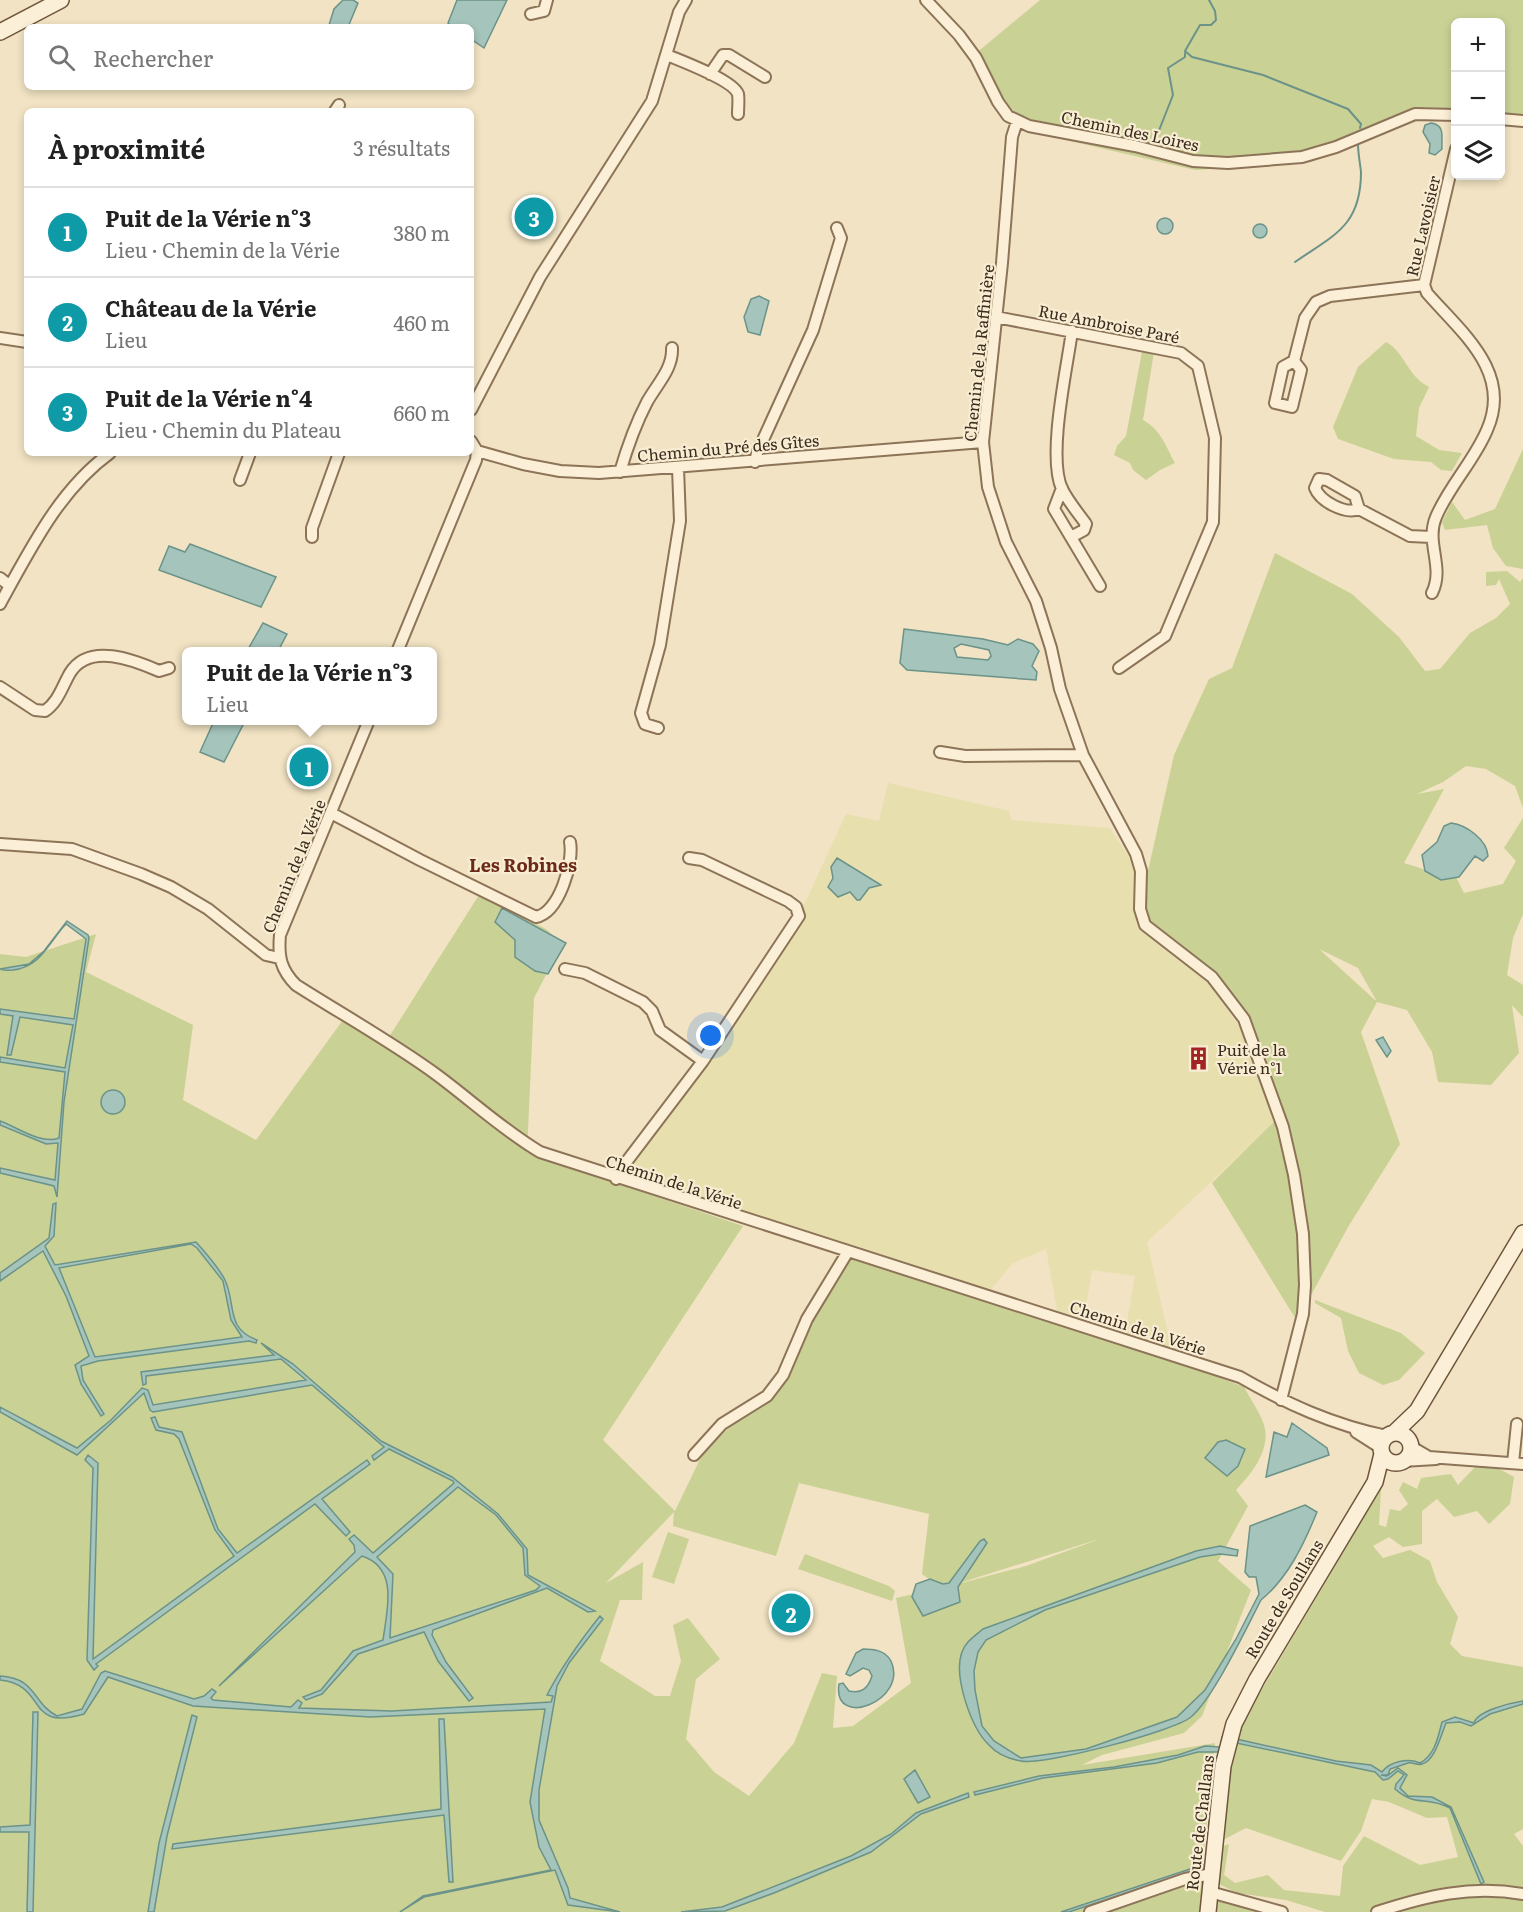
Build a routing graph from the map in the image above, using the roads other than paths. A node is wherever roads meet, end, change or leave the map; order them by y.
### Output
1 (61, 0) edge
2 (547, 0) edge
3 (685, 0) edge
4 (926, 0) edge
5 (531, 14) dead end
6 (0, 32) edge
7 (667, 55) junction
8 (710, 74) junction
9 (765, 77) dead end
10 (738, 114) dead end
11 (1451, 115) edge
12 (1505, 119) edge
13 (1523, 121) edge
14 (1017, 122) junction
15 (1451, 167) edge
16 (837, 228) dead end
17 (1424, 285) junction
18 (996, 317) junction
19 (1072, 331) junction
20 (0, 338) edge
21 (24, 342) edge
22 (672, 348) dead end
23 (1294, 361) dead end
24 (474, 404) edge
25 (983, 442) junction
26 (474, 446) edge
27 (106, 456) edge
28 (249, 456) edge
29 (338, 456) edge
30 (470, 456) edge
31 (755, 462) junction
32 (678, 468) junction
33 (620, 472) junction
34 (240, 480) dead end
35 (1062, 488) junction
36 (1359, 509) dead end
37 (312, 537) dead end
38 (1071, 537) junction
39 (1431, 537) junction
40 (0, 578) edge
41 (10, 586) junction
42 (1100, 586) dead end
43 (1432, 593) dead end
44 (0, 604) edge
45 (399, 647) edge
46 (169, 668) dead end
47 (1119, 668) dead end
48 (0, 687) edge
49 (367, 725) edge
50 (658, 728) dead end
51 (940, 752) dead end
52 (1083, 755) junction
53 (331, 813) junction
54 (570, 842) dead end
55 (0, 844) edge
56 (689, 858) dead end
57 (279, 958) junction
58 (565, 969) dead end
59 (703, 1061) junction
60 (616, 1179) junction
61 (1523, 1233) edge
62 (847, 1252) junction
63 (1281, 1400) junction
64 (1417, 1411) junction
65 (1517, 1424) dead end
66 (1386, 1443) junction
67 (1410, 1444) junction
68 (694, 1455) dead end
69 (1445, 1458) junction
70 (1400, 1462) junction
71 (1518, 1464) edge
72 (1375, 1482) junction
73 (1230, 1738) joint
74 (1212, 1874) junction
75 (1210, 1892) junction
76 (1523, 1894) edge
77 (1090, 1912) edge
78 (1208, 1912) edge
79 (1282, 1912) edge
80 (1377, 1912) edge

1 - 6 main road
2 - 5 street
3 - 7 street
4 - 14 street
7 - 8 street
7 - 24 street
8 - 9 street
8 - 10 street
11 - 14 street, Chemin des Loires
12 - 13 street
14 - 18 street, Chemin de la Raffinière
15 - 17 street, Rue Lavoisier
16 - 31 street
17 - 23 street
17 - 39 street, Rue Lavoisier
18 - 19 street, Rue Ambroise Paré
18 - 25 street, Chemin de la Raffinière
19 - 35 street
19 - 47 street, Rue Ambroise Paré
20 - 21 street
22 - 33 street
25 - 31 street, Chemin du Pré des Gîtes
25 - 52 street, Chemin de la Raffinière
26 - 33 street, Chemin du Pré des Gîtes
27 - 41 street
28 - 34 street
29 - 37 street
30 - 45 street
31 - 32 street, Chemin du Pré des Gîtes
32 - 33 street, Chemin du Pré des Gîtes
32 - 50 street
35 - 38 street
35 - 38 street
36 - 39 street
38 - 42 street
39 - 43 street
40 - 41 street
41 - 44 street
46 - 48 street
49 - 53 street, Chemin de la Vérie
51 - 52 street
52 - 63 street, Chemin de la Raffinière
53 - 54 street
53 - 57 street, Chemin de la Vérie
55 - 57 street
56 - 59 street
57 - 60 street, Chemin de la Vérie
58 - 59 street
59 - 60 street
60 - 62 street, Chemin de la Vérie
61 - 64 main road
62 - 63 street, Chemin de la Vérie
62 - 68 street
63 - 66 street, Chemin de la Vérie
64 - 66 main road
64 - 67 main road
65 - 71 street
66 - 67 main road
66 - 70 main road
66 - 72 main road, Route de Soullans
67 - 69 street
67 - 70 main road
69 - 70 street
69 - 71 street
70 - 72 main road, Route de Soullans
72 - 73 main road, Route de Soullans
73 - 74 main road, Route de Challans
74 - 75 main road, Route de Challans
74 - 77 street
75 - 78 main road, Route de Challans
75 - 79 street
76 - 80 street

